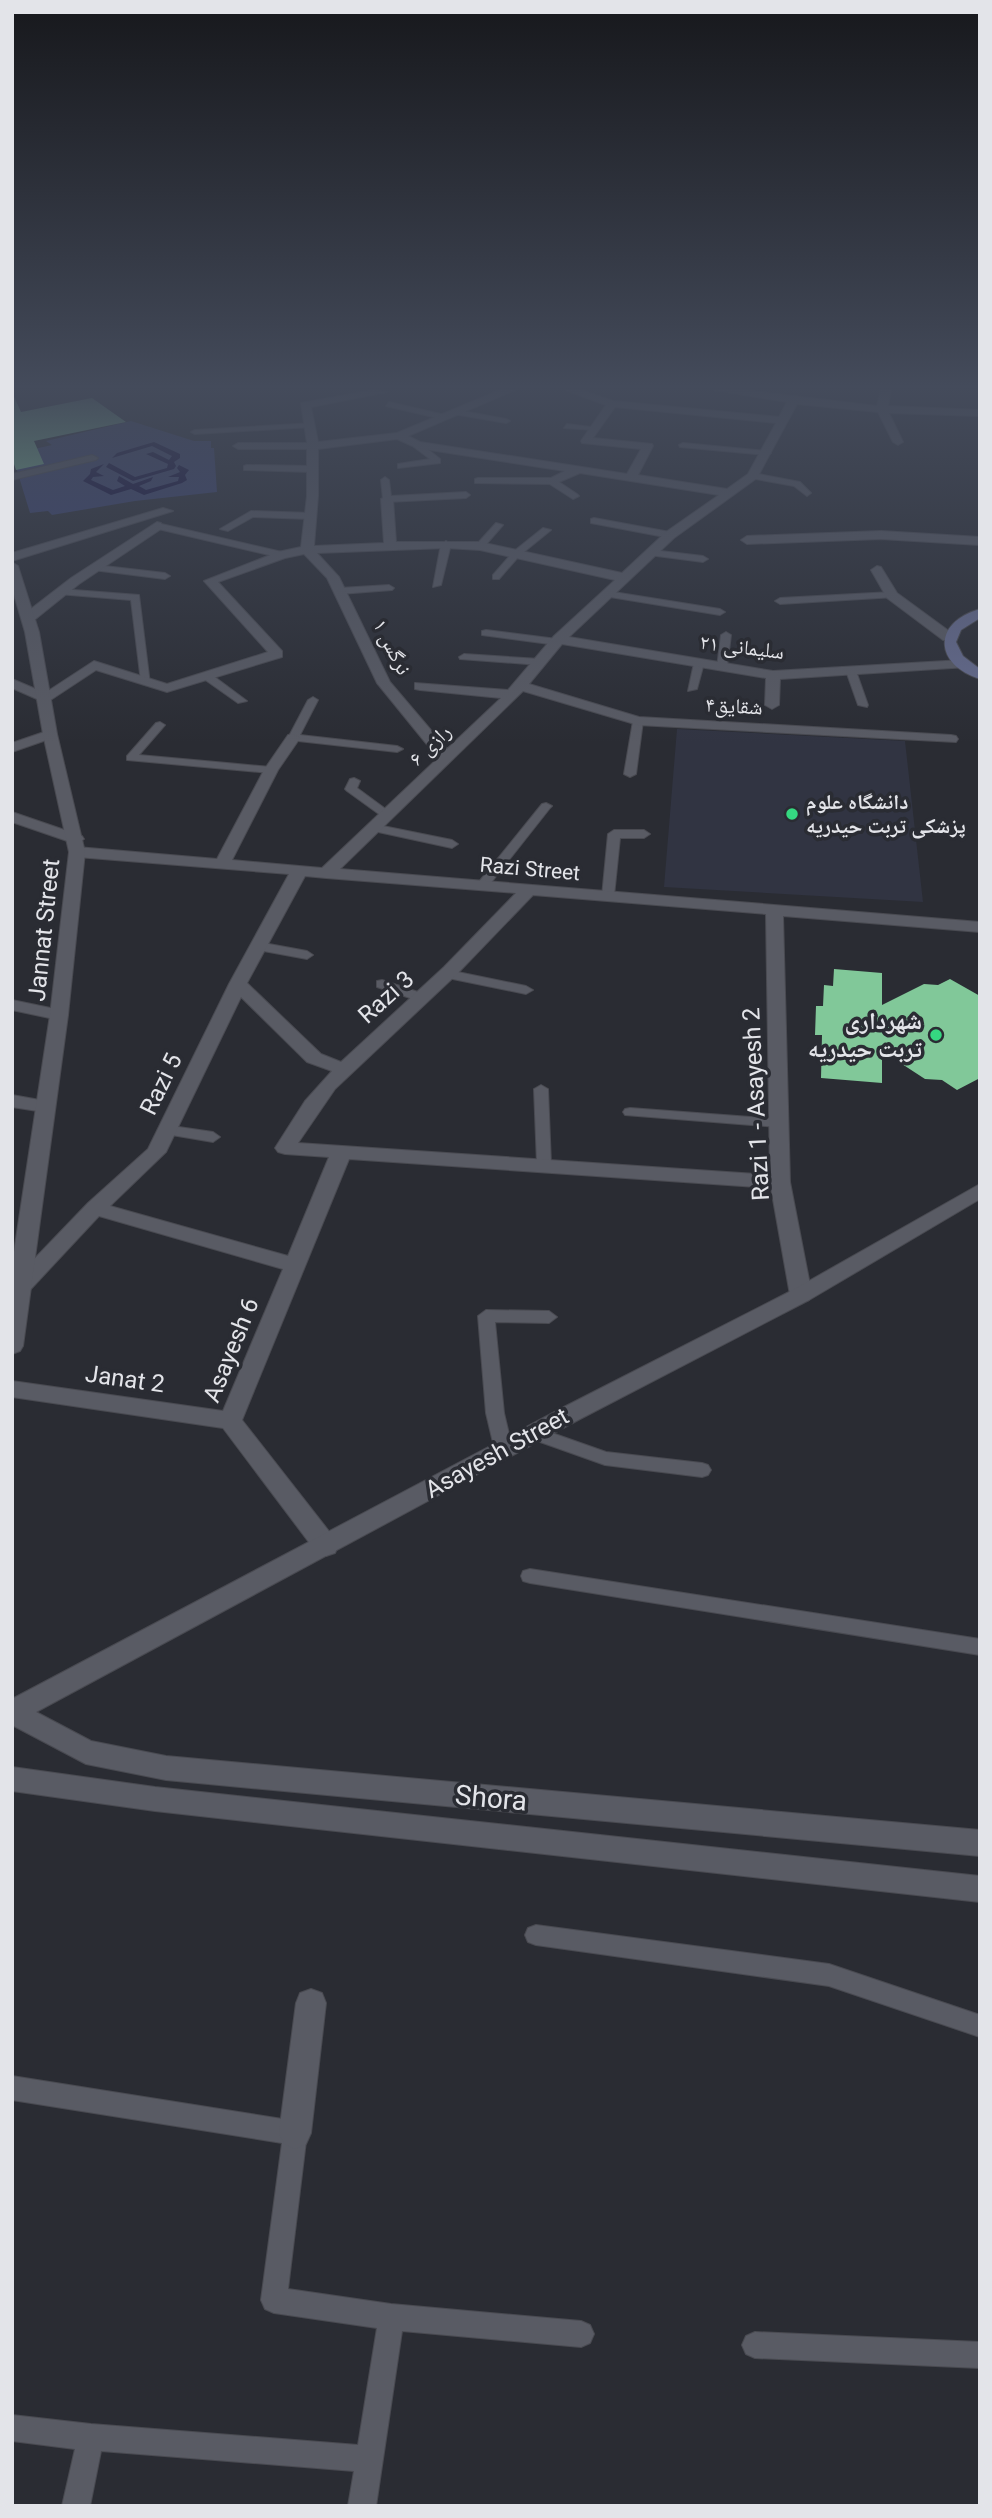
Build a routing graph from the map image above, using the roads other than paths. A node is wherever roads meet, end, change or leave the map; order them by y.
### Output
1 (311, 508) edge
2 (388, 508) edge
3 (711, 508) edge
4 (167, 511) dead end
5 (311, 516) junction
6 (594, 521) dead end
7 (499, 525) dead end
8 (157, 526) joint
9 (225, 529) dead end
10 (546, 530) dead end
11 (670, 535) junction
12 (747, 540) dead end
13 (980, 541) edge
14 (446, 544) junction
15 (390, 545) junction
16 (480, 546) junction
17 (307, 550) junction
18 (652, 553) junction
19 (516, 554) junction
20 (282, 555) junction
21 (12, 557) edge
22 (703, 559) dead end
23 (12, 566) edge
24 (96, 568) junction
25 (877, 570) dead end
26 (165, 576) dead end
27 (496, 578) dead end
28 (625, 578) junction
29 (436, 585) dead end
30 (388, 588) dead end
31 (340, 591) junction
32 (61, 592) junction
33 (607, 594) junction
34 (892, 595) junction
35 (780, 601) dead end
36 (720, 612) dead end
37 (980, 612) edge
38 (28, 618) junction
39 (485, 633) dead end
40 (726, 635) dead end
41 (948, 637) junction
42 (558, 640) junction
43 (464, 657) dead end
44 (540, 662) junction
45 (699, 663) junction
46 (963, 664) junction
47 (722, 667) junction
48 (851, 671) junction
49 (980, 674) edge
50 (773, 675) junction
51 (208, 677) junction
52 (146, 682) junction
53 (12, 683) edge
54 (420, 686) dead end
55 (692, 689) dead end
56 (516, 691) junction
57 (46, 699) junction
58 (12, 701) edge
59 (242, 701) dead end
60 (313, 701) dead end
61 (772, 705) dead end
62 (863, 705) dead end
63 (638, 721) junction
64 (160, 725) dead end
65 (50, 734) junction
66 (293, 738) junction
67 (951, 740) dead end
68 (12, 748) edge
69 (397, 748) dead end
70 (447, 759) junction
71 (271, 770) junction
72 (630, 774) dead end
73 (354, 781) dead end
74 (546, 806) dead end
75 (387, 814) junction
76 (12, 817) edge
77 (373, 828) junction
78 (644, 834) dead end
79 (452, 844) dead end
80 (77, 846) junction
81 (222, 864) junction
82 (299, 871) junction
83 (326, 873) junction
84 (482, 886) junction
85 (529, 890) junction
86 (608, 896) junction
87 (774, 910) junction
88 (980, 927) edge
89 (258, 946) junction
90 (307, 955) dead end
91 (448, 974) junction
92 (238, 984) junction
93 (383, 984) dead end
94 (526, 990) dead end
95 (422, 998) junction
96 (12, 1005) edge
97 (59, 1015) junction
98 (343, 1069) junction
99 (541, 1089) dead end
100 (12, 1101) edge
101 (44, 1106) junction
102 (630, 1112) dead end
103 (778, 1124) junction
104 (165, 1130) junction
105 (213, 1137) dead end
106 (341, 1153) junction
107 (544, 1164) junction
108 (780, 1182) junction
109 (980, 1190) edge
110 (96, 1208) junction
111 (295, 1265) junction
112 (21, 1286) junction
113 (801, 1295) junction
114 (549, 1317) dead end
115 (13, 1323) edge
116 (12, 1346) edge
117 (12, 1389) edge
118 (230, 1421) junction
119 (535, 1433) junction
120 (504, 1451) junction
121 (702, 1470) dead end
122 (326, 1546) junction
123 (530, 1576) dead end
124 (980, 1647) edge
125 (12, 1712) edge
126 (12, 1779) edge
127 (980, 1843) edge
128 (980, 1889) edge
129 (536, 1935) dead end
130 (311, 2003) dead end
131 (980, 2026) edge
132 (12, 2088) edge
133 (295, 2133) junction
134 (391, 2317) junction
135 (581, 2334) dead end
136 (755, 2345) dead end
137 (980, 2355) edge
138 (12, 2428) edge
139 (91, 2437) junction
140 (370, 2459) junction
141 (76, 2506) edge
142 (362, 2506) edge

1 - 5 street
2 - 15 street
3 - 11 street, رازی ۶
4 - 21 street
5 - 9 lane
5 - 17 street
6 - 11 lane
7 - 16 lane
8 - 20 lane
8 - 24 street
10 - 19 lane
11 - 18 street, رازی ۶
12 - 13 street
14 - 15 street
14 - 16 street
14 - 29 lane
15 - 17 street
16 - 19 street
17 - 20 street
17 - 31 street, نرگس ۱
18 - 22 lane
18 - 28 street, رازی ۶
19 - 27 lane
19 - 28 street
20 - 51 street
23 - 38 street, Jannat Street
24 - 26 lane
24 - 32 street
25 - 34 street
28 - 33 street, رازی ۶
30 - 31 lane
31 - 70 street, نرگس ۱
32 - 38 street
32 - 52 lane
33 - 36 lane
33 - 42 street, رازی ۶
34 - 35 lane
34 - 41 street
37 - 41 main road
38 - 57 street, Jannat Street
39 - 42 lane
40 - 47 lane
41 - 46 main road
42 - 44 street, رازی ۶
42 - 45 street, سلیمانی ۲۱
43 - 44 lane
44 - 56 street, رازی ۶
45 - 47 street, سلیمانی ۲۱
45 - 55 lane
46 - 48 street, سلیمانی ۲۱
46 - 49 main road
47 - 50 street, سلیمانی ۲۱
48 - 50 street, سلیمانی ۲۱
48 - 62 lane
50 - 61 street
51 - 52 street
51 - 59 lane
52 - 57 street
53 - 57 street
54 - 56 street, شقایق۴
56 - 63 street, شقایق۴
56 - 70 street, رازی ۶
57 - 58 street
57 - 65 street, Jannat Street
60 - 66 lane
63 - 67 street, شقایق۴
63 - 72 lane
64 - 71 lane
65 - 68 street
65 - 80 street, Jannat Street
66 - 69 lane
66 - 71 street
70 - 75 street, رازی ۶
71 - 81 street
73 - 75 lane
74 - 84 lane
75 - 77 street, رازی ۶
76 - 80 street, Razi Street
77 - 79 lane
77 - 83 street, رازی ۶
78 - 86 lane
80 - 81 street, Razi Street
80 - 97 street, Jannat Street
81 - 82 street, Razi Street
82 - 83 street, Razi Street
82 - 89 street, Razi 5
83 - 84 street, Razi Street
84 - 85 street, Razi Street
85 - 86 street, Razi Street
85 - 91 street, Razi 3
86 - 87 street, Razi Street
87 - 88 street, Razi Street
87 - 103 street, Razi 1 - Asayesh 2
89 - 90 lane
89 - 92 street, Razi 5
91 - 94 lane
91 - 95 street, Razi 3
92 - 98 street
92 - 104 street, Razi 5
93 - 95 lane
95 - 98 street, Razi 3
96 - 97 street
97 - 101 street, Jannat Street
98 - 106 street, Razi 3
99 - 107 lane
100 - 101 street
101 - 112 street, Jannat Street
102 - 103 lane
103 - 108 street, Razi 1 - Asayesh 2
104 - 105 lane
104 - 110 street, Razi 5
106 - 107 street
106 - 111 street, Asayesh 6
107 - 108 street
108 - 113 street, Razi 1 - Asayesh 2
109 - 113 street, Asayesh Street
110 - 111 street
110 - 112 street, Razi 5
111 - 118 street, Asayesh 6
112 - 115 street, Jannat Street
113 - 119 street, Asayesh Street
114 - 120 lane
115 - 116 street, Jannat Street
117 - 118 street, Janat 2
118 - 122 street, Asayesh 6
119 - 120 street, Asayesh Street
119 - 121 lane
120 - 122 street, Asayesh Street
122 - 125 street, Asayesh Street
123 - 124 lane
125 - 127 street, Shora
126 - 128 street, Shora
129 - 131 lane
130 - 133 street
132 - 133 lane
133 - 134 lane
134 - 135 lane
134 - 140 lane
136 - 137 lane
138 - 139 lane
139 - 140 lane
139 - 141 lane
140 - 142 lane

